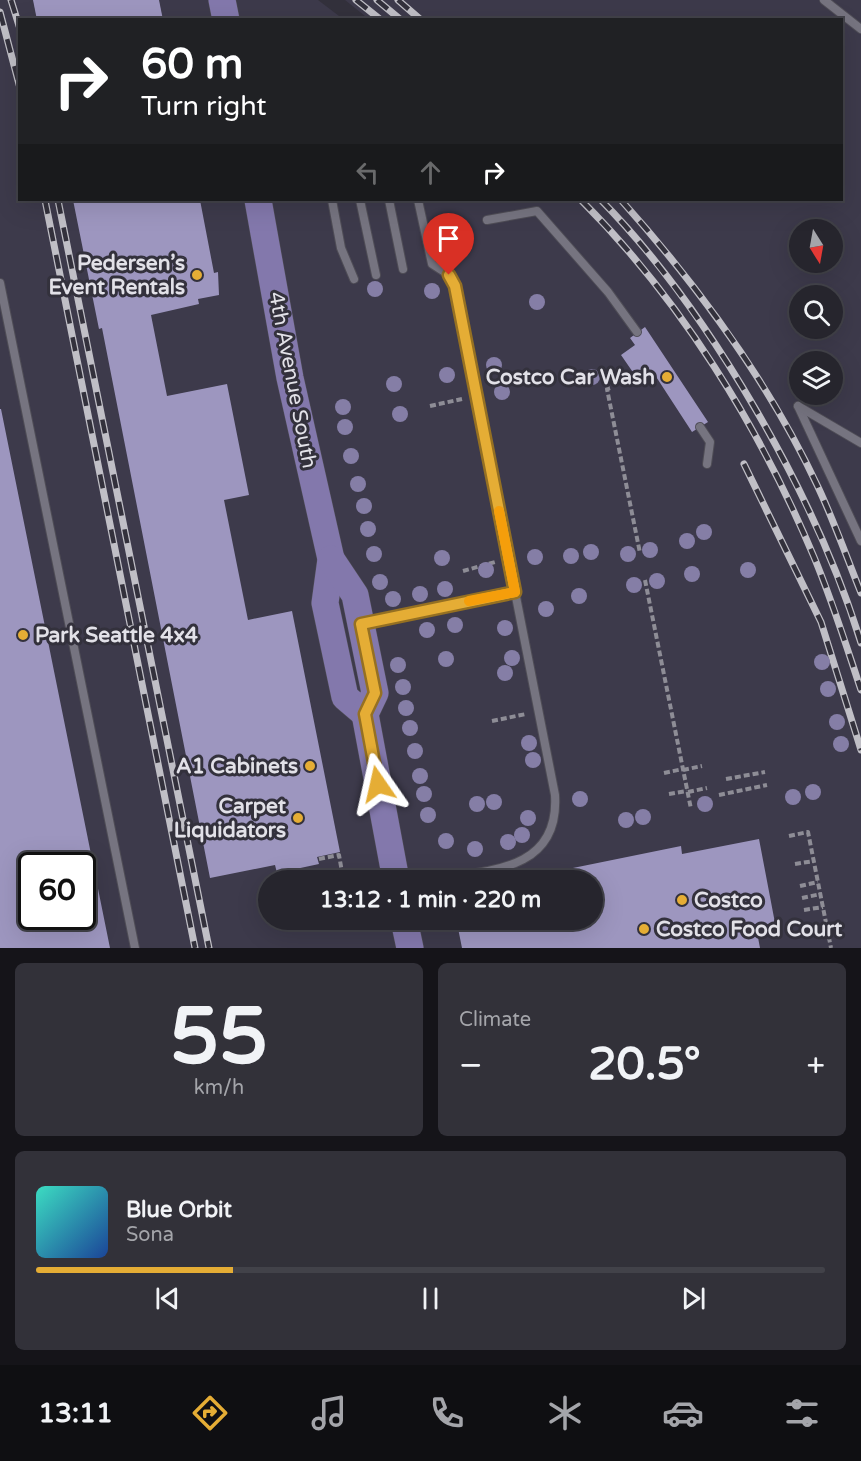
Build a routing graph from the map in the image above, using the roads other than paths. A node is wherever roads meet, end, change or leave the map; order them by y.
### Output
1 (222, 0) edge
2 (824, 0) edge
3 (226, 18) edge
4 (861, 29) edge
5 (258, 201) edge
6 (332, 201) edge
7 (360, 201) edge
8 (389, 201) edge
9 (418, 201) edge
10 (488, 220) dead end
11 (403, 269) dead end
12 (376, 275) dead end
13 (354, 279) dead end
14 (0, 283) edge
15 (638, 332) dead end
16 (700, 427) dead end
17 (861, 443) edge
18 (707, 464) dead end
19 (861, 541) edge
20 (331, 559) junction
21 (515, 592) junction
22 (361, 624) junction
23 (365, 714) junction
24 (394, 870) edge
25 (478, 870) edge
26 (406, 930) edge
27 (135, 948) edge
28 (410, 948) edge

1 - 3 main road
2 - 4 lane
5 - 20 main road, 4th Avenue South
6 - 13 lane
7 - 12 lane
8 - 11 lane
9 - 21 lane
10 - 15 lane
14 - 27 lane
16 - 18 lane
17 - 19 lane
20 - 22 main road, 4th Avenue South
20 - 23 main road, 4th Avenue South
21 - 22 lane
21 - 25 lane
22 - 23 main road, 4th Avenue South
23 - 24 main road, 4th Avenue South
26 - 28 main road

